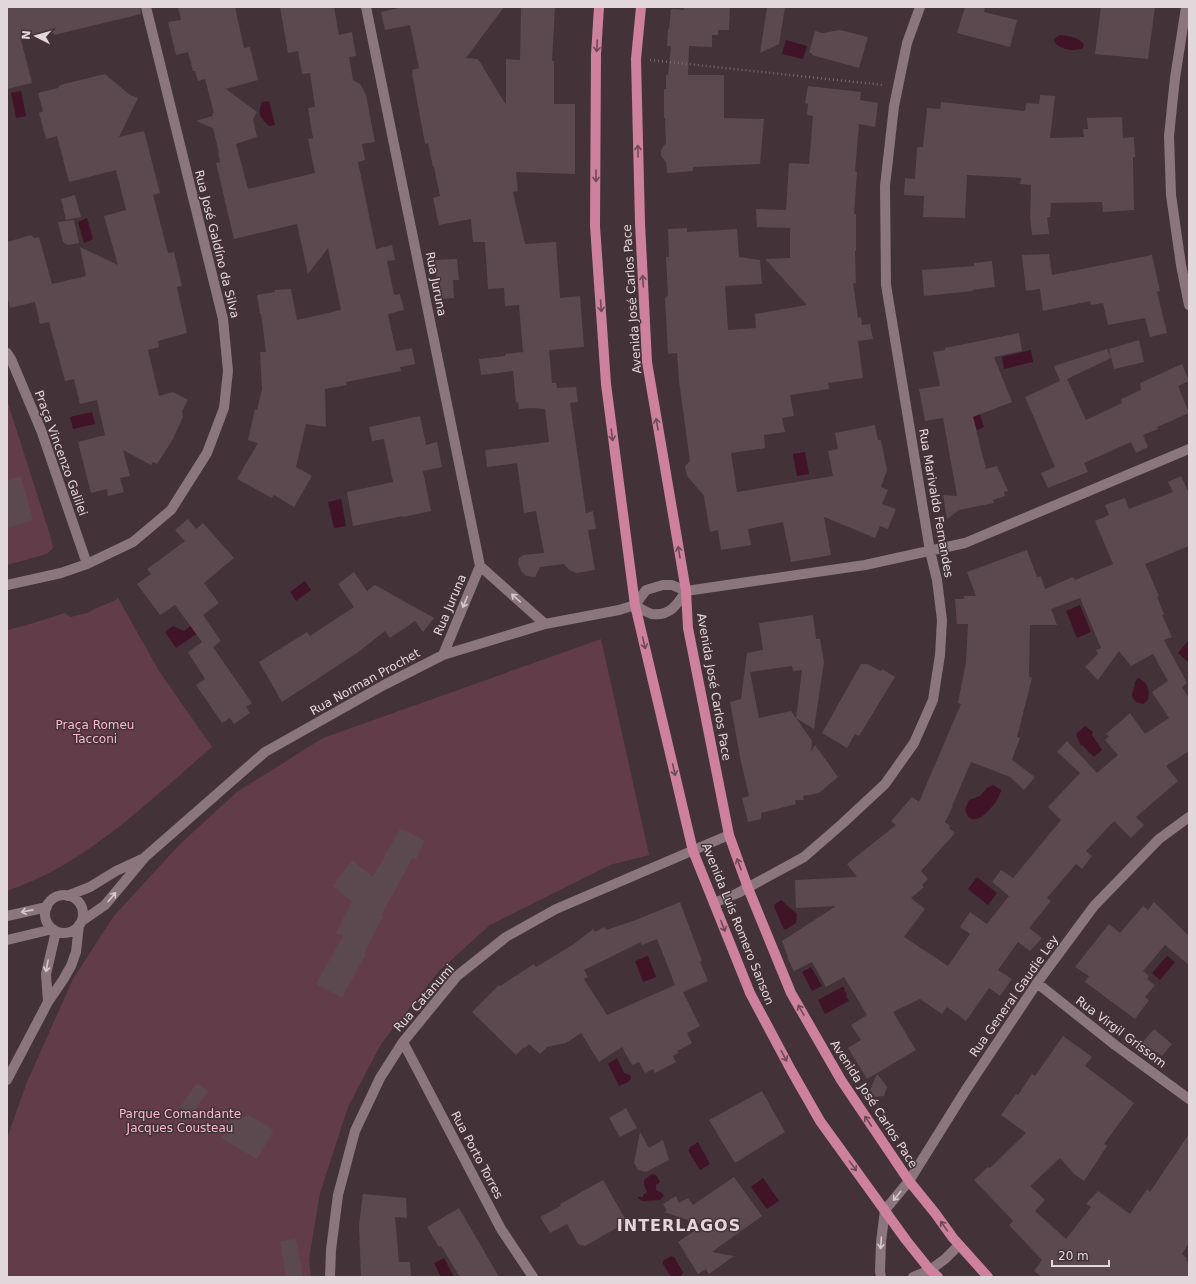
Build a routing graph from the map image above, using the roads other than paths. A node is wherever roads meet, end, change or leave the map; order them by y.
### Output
1 (146, 7) edge
2 (366, 7) edge
3 (599, 7) edge
4 (641, 7) edge
5 (920, 7) edge
6 (1186, 7) edge
7 (1189, 305) edge
8 (7, 353) edge
9 (1189, 449) edge
10 (930, 551) junction
11 (87, 564) junction
12 (480, 566) junction
13 (7, 585) edge
14 (686, 591) junction
15 (635, 605) junction
16 (545, 624) junction
17 (443, 655) junction
18 (1189, 817) edge
19 (729, 835) junction
20 (693, 851) junction
21 (145, 858) junction
22 (748, 888) junction
23 (67, 896) junction
24 (714, 903) junction
25 (46, 907) junction
26 (7, 916) edge
27 (80, 923) junction
28 (54, 930) junction
29 (7, 940) edge
30 (1037, 983) junction
31 (48, 1002) junction
32 (403, 1042) junction
33 (7, 1080) edge
34 (1189, 1099) edge
35 (909, 1181) junction
36 (885, 1210) junction
37 (958, 1245) junction
38 (934, 1274) edge
39 (330, 1277) edge
40 (532, 1277) edge
41 (881, 1277) edge
42 (913, 1277) edge
43 (988, 1277) edge

1 - 11 street, Rua José Galdíno da Silva
2 - 12 street, Rua Juruna
3 -> 15 main road
14 -> 4 main road, Avenida José Carlos Pace
5 - 10 street, Rua Marivaldo Fernandes
6 - 7 street
8 - 11 street, Praça Vincenzo Galilei
9 - 10 street
10 - 14 street
10 - 22 street, Rua Marivaldo Fernandes
11 - 13 street, Rua José Galdíno da Silva
16 -> 12 street, Rua Juruna
12 -> 17 street, Rua Juruna
14 - 15 street
14 - 15 street
14 - 19 main road, Avenida José Carlos Pace
15 - 16 street, Rua Norman Prochet
15 -> 20 main road, Avenida Luis Romero Sanson
16 - 17 street, Rua Norman Prochet
17 - 21 street, Rua Norman Prochet
18 - 30 street, Rua General Gaudie Ley
19 - 20 street, Rua Catanumi
22 -> 19 main road, Avenida José Carlos Pace
20 - 24 main road, Avenida Luis Romero Sanson
20 - 32 street, Rua Catanumi
21 - 23 street, Rua Norman Prochet
27 -> 21 street, Rua Norman Prochet
22 - 24 street, Rua Marivaldo Fernandes
35 -> 22 main road, Avenida José Carlos Pace
23 - 25 street
23 - 27 street
24 -> 36 main road, Avenida Luis Romero Sanson
25 -> 26 street
25 - 28 street
27 - 28 street
27 - 31 street
28 - 29 street
28 -> 31 street
30 - 34 street, Rua Virgil Grissom
30 - 35 street, Rua General Gaudie Ley
31 - 33 street
32 - 39 street, Rua Catanumi
32 - 40 street, Rua Porto Torres
35 -> 36 street, Rua General Gaudie Ley
37 -> 35 main road, Avenida José Carlos Pace
36 - 38 main road, Avenida Luis Romero Sanson
36 -> 41 street
37 - 38 street
37 - 43 main road, Avenida José Carlos Pace
38 - 42 street

